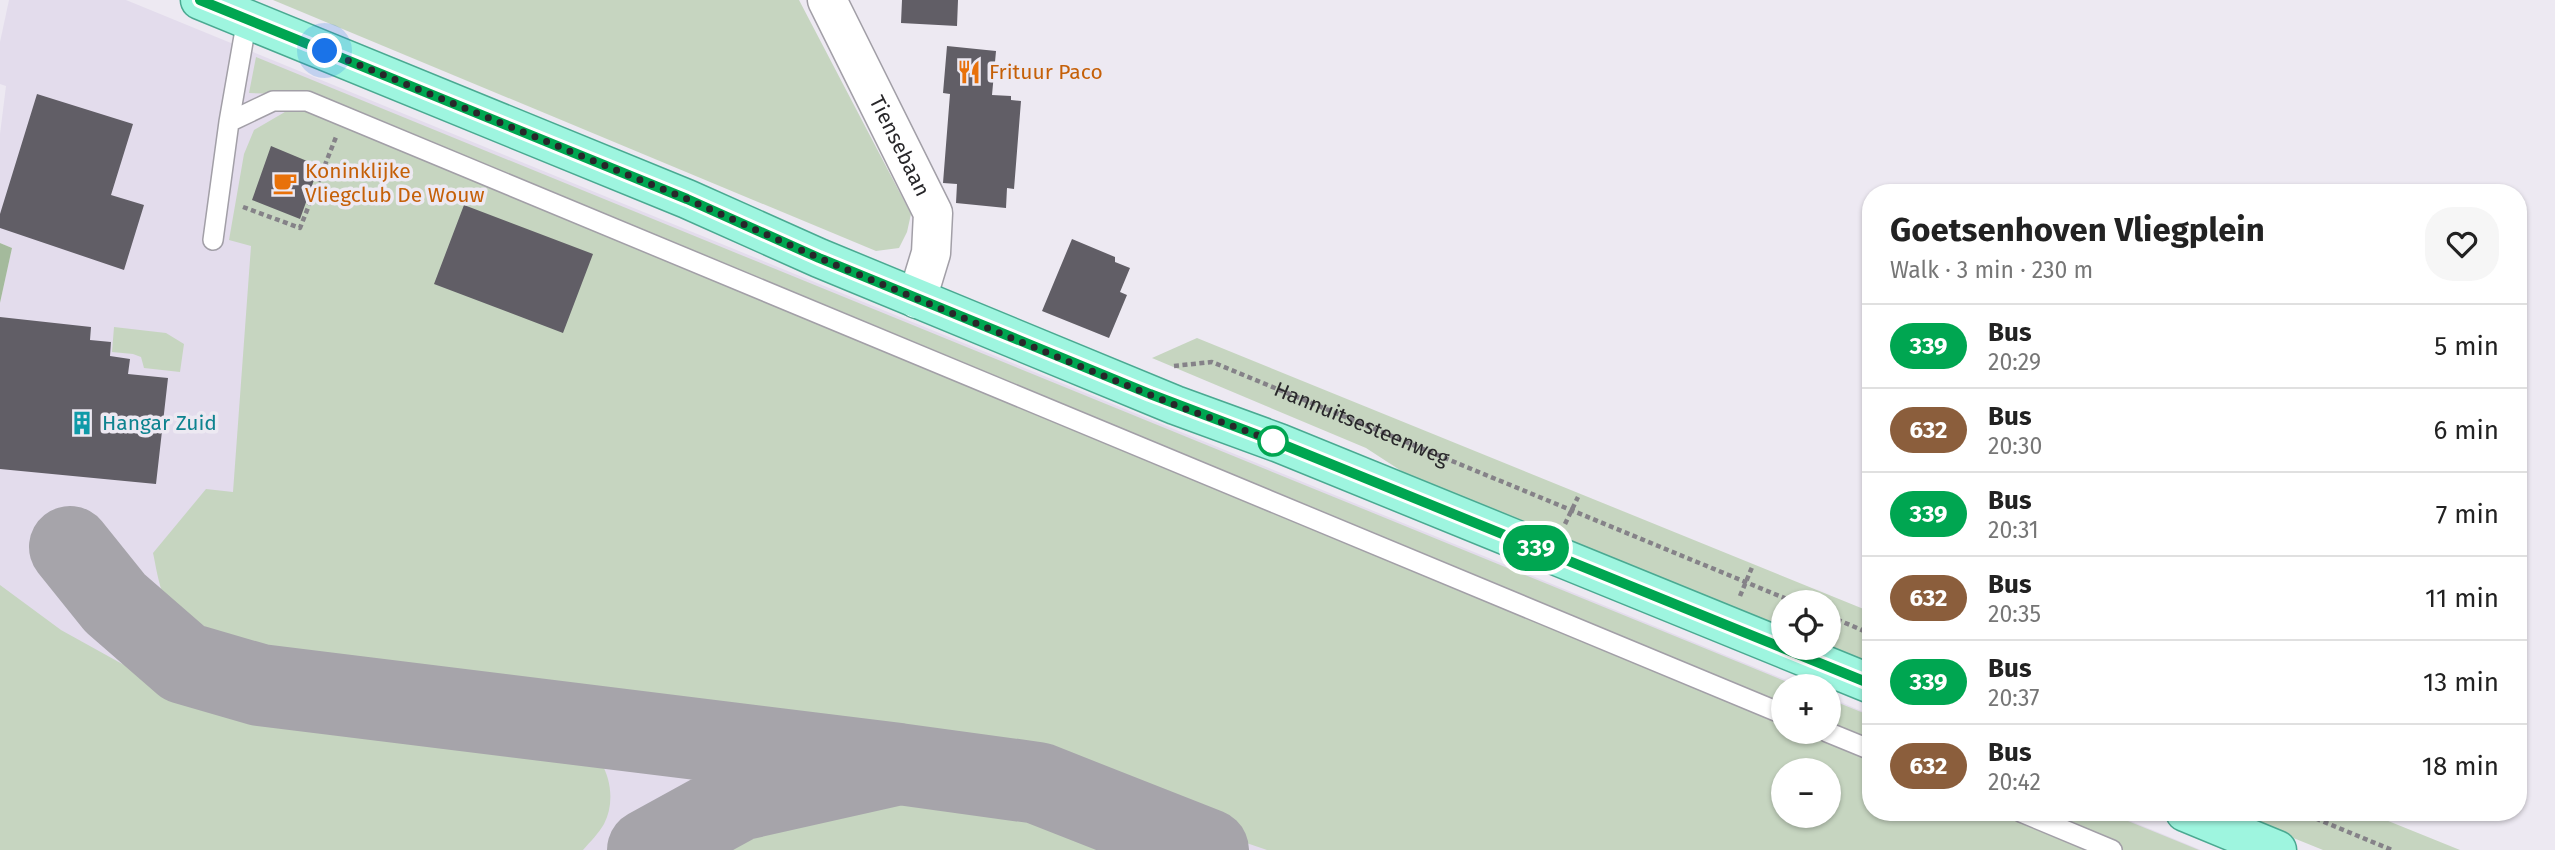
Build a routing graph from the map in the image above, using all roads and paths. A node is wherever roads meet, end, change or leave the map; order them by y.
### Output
1 (200, 0) edge
2 (827, 0) edge
3 (247, 19) junction
4 (344, 117) junction
5 (229, 122) junction
6 (219, 198) junction
7 (213, 240) dead end
8 (917, 299) junction
9 (1171, 366) dead end
10 (1771, 593) edge
11 (1841, 621) edge
12 (1862, 630) edge
13 (1862, 680) edge
14 (1771, 708) edge
15 (1841, 738) edge
16 (1862, 746) edge
17 (2043, 821) edge
18 (2207, 821) edge
19 (2322, 821) edge
20 (2274, 849) edge
21 (2112, 850) edge
22 (2392, 850) edge

1 - 3 main road
2 - 8 street, Tiensebaan
3 - 5 lane
3 - 8 main road
4 - 5 lane
4 - 6 path
4 - 14 lane
5 - 6 lane
6 - 7 lane
8 - 13 main road
9 - 10 path, Hannuitsesteenweg
11 - 12 path
15 - 16 lane
17 - 21 lane
18 - 20 main road
19 - 22 path

